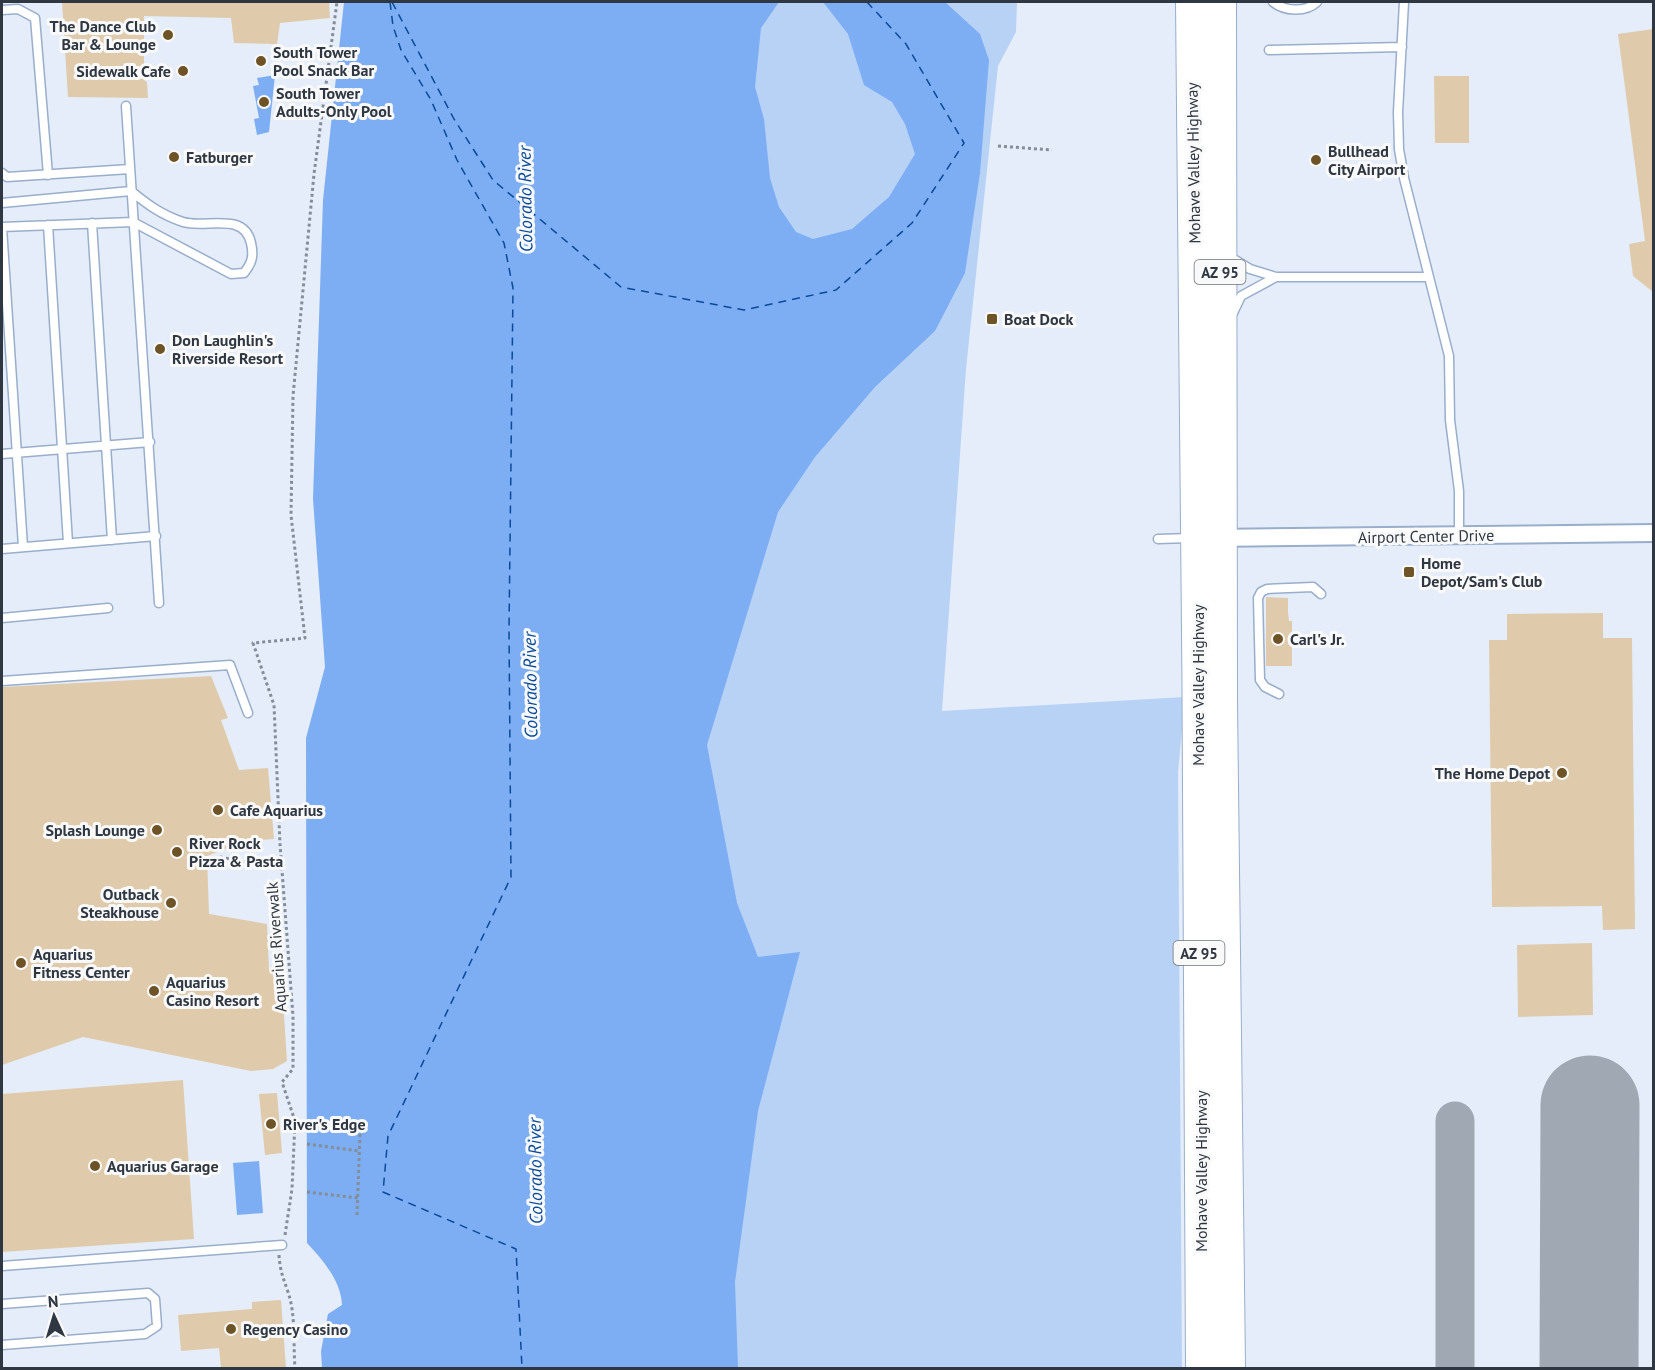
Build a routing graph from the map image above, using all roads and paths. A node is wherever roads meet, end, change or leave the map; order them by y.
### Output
1 (337, 2) edge
2 (1192, 2) edge
3 (1220, 2) edge
4 (1273, 2) edge
5 (1317, 2) edge
6 (1404, 2) edge
7 (2, 10) edge
8 (1402, 48) junction
9 (1269, 50) dead end
10 (126, 106) dead end
11 (998, 146) dead end
12 (1052, 150) dead end
13 (130, 169) junction
14 (2, 173) edge
15 (48, 175) junction
16 (131, 191) junction
17 (2, 203) edge
18 (133, 222) junction
19 (92, 224) junction
20 (48, 225) junction
21 (2, 227) edge
22 (1220, 251) junction
23 (1428, 276) junction
24 (1276, 277) junction
25 (1233, 320) dead end
26 (150, 442) junction
27 (104, 446) junction
28 (61, 449) junction
29 (18, 453) junction
30 (2, 454) edge
31 (1653, 533) edge
32 (156, 536) junction
33 (1459, 536) junction
34 (1210, 538) junction
35 (1158, 539) dead end
36 (112, 540) junction
37 (68, 543) junction
38 (23, 547) junction
39 (2, 549) edge
40 (1321, 594) dead end
41 (159, 603) dead end
42 (108, 608) dead end
43 (2, 618) edge
44 (2, 681) edge
45 (1279, 694) dead end
46 (248, 713) dead end
47 (220, 857) dead end
48 (282, 869) junction
49 (360, 1134) dead end
50 (307, 1144) dead end
51 (359, 1151) junction
52 (307, 1192) dead end
53 (358, 1198) junction
54 (357, 1215) dead end
55 (282, 1245) junction
56 (2, 1266) edge
57 (2, 1304) edge
58 (2, 1345) edge
59 (295, 1368) edge
60 (1203, 1368) edge
61 (1229, 1368) edge

1 - 48 path, Aquarius Riverwalk
2 - 34 highway, Mohave Valley Highway / AZ 95
3 - 22 highway, Mohave Valley Highway / AZ 95
4 - 5 lane
6 - 8 lane
7 - 15 lane
8 - 9 lane
8 - 23 lane
10 - 13 lane
11 - 12 path
13 - 15 lane
13 - 16 lane
14 - 15 lane
16 - 17 lane
16 - 18 lane
16 - 18 lane
18 - 19 lane
18 - 26 lane
19 - 20 lane
19 - 27 lane
20 - 21 lane
20 - 28 lane
21 - 29 lane
22 - 24 lane
22 - 34 highway, Mohave Valley Highway / AZ 95
23 - 24 lane
23 - 33 lane
24 - 25 lane
26 - 27 lane
26 - 32 lane
27 - 28 lane
27 - 36 lane
28 - 29 lane
28 - 37 lane
29 - 30 lane
29 - 38 lane
31 - 33 street, Airport Center Drive
32 - 36 lane
32 - 41 lane
33 - 34 street, Airport Center Drive
34 - 35 lane
34 - 60 highway, Mohave Valley Highway / AZ 95
34 - 61 highway, Mohave Valley Highway / AZ 95
36 - 37 lane
37 - 38 lane
38 - 39 lane
40 - 45 lane
42 - 43 lane
44 - 46 lane
47 - 48 path
48 - 55 path, Aquarius Riverwalk
49 - 51 path
50 - 51 path
51 - 53 path
52 - 53 path
53 - 54 path
55 - 56 lane
55 - 59 path
57 - 58 lane

